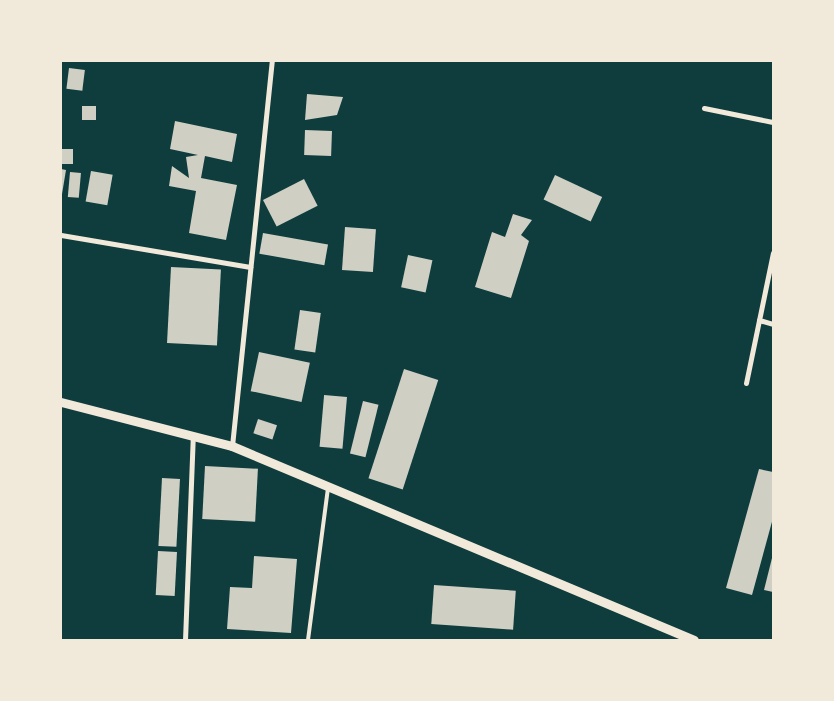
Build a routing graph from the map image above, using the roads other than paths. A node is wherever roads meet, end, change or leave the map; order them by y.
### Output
1 (272, 61) edge
2 (704, 108) dead end
3 (773, 122) edge
4 (61, 235) edge
5 (773, 253) edge
6 (250, 267) junction
7 (759, 320) junction
8 (773, 324) edge
9 (746, 383) dead end
10 (61, 402) edge
11 (192, 435) junction
12 (232, 446) junction
13 (328, 486) junction
14 (185, 640) edge
15 (308, 640) edge
16 (694, 640) edge

1 - 6 street
2 - 3 street
4 - 6 street
5 - 7 street
6 - 12 street
7 - 8 street
7 - 9 street
10 - 11 street
11 - 12 street
11 - 14 street
12 - 13 street
13 - 15 lane
13 - 16 street

